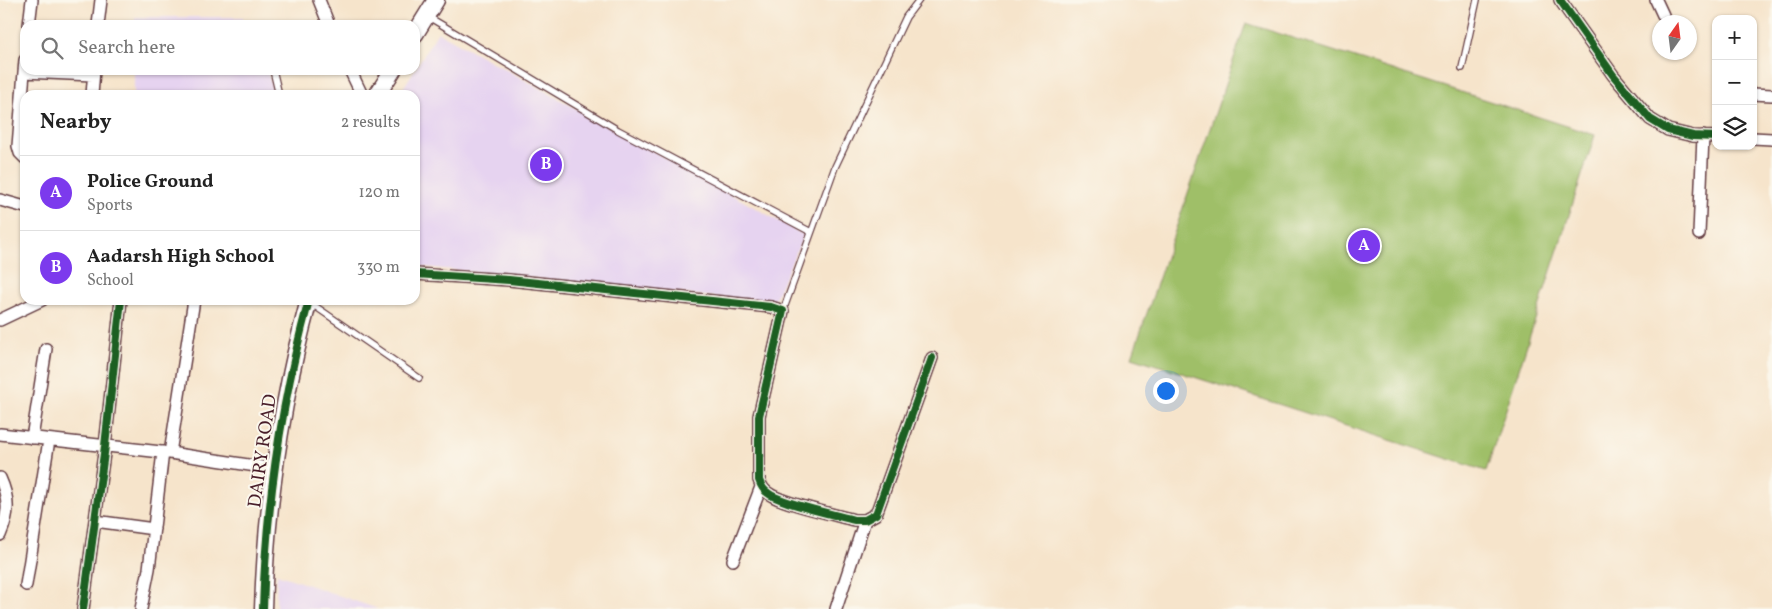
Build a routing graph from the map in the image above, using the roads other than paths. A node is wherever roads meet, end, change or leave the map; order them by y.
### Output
1 (32, 0) edge
2 (101, 0) edge
3 (319, 0) edge
4 (436, 0) edge
5 (919, 0) edge
6 (1477, 0) edge
7 (1560, 0) edge
8 (1656, 0) edge
9 (1663, 15) dead end
10 (426, 16) junction
11 (30, 20) edge
12 (99, 20) edge
13 (327, 20) edge
14 (420, 26) edge
15 (1462, 68) dead end
16 (23, 75) edge
17 (94, 75) edge
18 (274, 75) edge
19 (352, 75) edge
20 (390, 75) edge
21 (22, 90) edge
22 (92, 90) edge
23 (278, 90) edge
24 (360, 90) edge
25 (380, 90) edge
26 (1757, 94) edge
27 (1772, 95) edge
28 (20, 121) edge
29 (1703, 136) junction
30 (1712, 137) edge
31 (1757, 138) edge
32 (1772, 139) edge
33 (20, 153) edge
34 (0, 200) edge
35 (20, 206) edge
36 (811, 232) junction
37 (1699, 234) dead end
38 (420, 274) edge
39 (32, 305) edge
40 (120, 305) edge
41 (193, 305) edge
42 (307, 305) edge
43 (314, 305) edge
44 (782, 311) junction
45 (0, 320) edge
46 (46, 349) dead end
47 (932, 358) dead end
48 (419, 378) dead end
49 (0, 434) edge
50 (32, 438) junction
51 (49, 440) junction
52 (105, 446) junction
53 (166, 452) junction
54 (275, 469) junction
55 (0, 478) edge
56 (761, 487) junction
57 (865, 520) junction
58 (95, 521) junction
59 (154, 529) junction
60 (0, 535) edge
61 (733, 560) dead end
62 (26, 584) dead end
63 (83, 609) edge
64 (141, 609) edge
65 (263, 609) edge
66 (836, 609) edge

1 - 11 street
2 - 12 street
3 - 13 street
4 - 10 street
5 - 36 lane
6 - 15 lane
7 - 29 street
8 - 9 street
10 - 14 street
10 - 36 lane
16 - 21 street
17 - 22 street
18 - 23 lane
19 - 24 street
20 - 25 street
26 - 27 street
28 - 33 street
29 - 30 street
29 - 37 street
31 - 32 street
34 - 35 street
36 - 44 lane
38 - 44 street
39 - 45 street
40 - 52 street
41 - 53 street
42 - 54 street, DAIRY ROAD
43 - 48 lane
44 - 56 street
46 - 50 street
47 - 57 street
49 - 50 street
50 - 51 street
51 - 52 street
51 - 62 street
52 - 53 street
52 - 58 street
53 - 54 street
53 - 59 street
54 - 65 street, DAIRY ROAD
55 - 60 street
56 - 57 street
56 - 61 street
57 - 66 street
58 - 59 street
58 - 63 street
59 - 64 street

